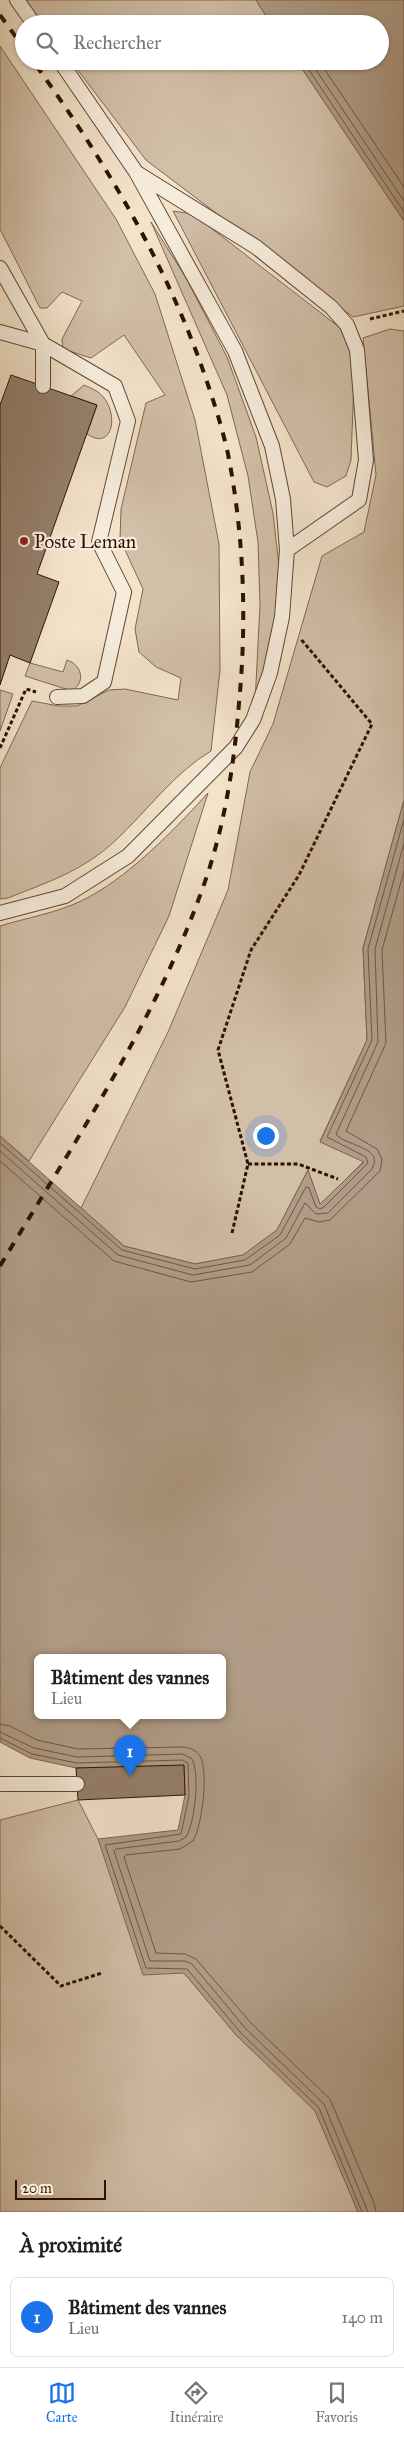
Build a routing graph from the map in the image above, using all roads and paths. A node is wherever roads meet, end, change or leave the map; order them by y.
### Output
1 (17, 0) edge
2 (28, 15) edge
3 (66, 70) edge
4 (136, 172) junction
5 (0, 268) edge
6 (404, 311) edge
7 (347, 325) junction
8 (0, 332) edge
9 (43, 344) junction
10 (43, 386) dead end
11 (287, 550) junction
12 (282, 617) junction
13 (57, 697) joint
14 (0, 748) edge
15 (0, 913) edge
16 (248, 1164) junction
17 (338, 1179) dead end
18 (232, 1233) dead end
19 (0, 1784) edge
20 (77, 1784) dead end
21 (0, 1926) edge
22 (102, 1972) dead end

1 - 2 lane
3 - 4 lane
4 - 7 lane
4 - 11 lane
5 - 9 lane
6 - 7 path
7 - 11 lane
8 - 9 lane
9 - 10 lane
9 - 13 lane
11 - 12 lane
12 - 15 lane
12 - 16 path
13 - 14 path
16 - 17 path
16 - 18 path
19 - 20 lane
21 - 22 path

